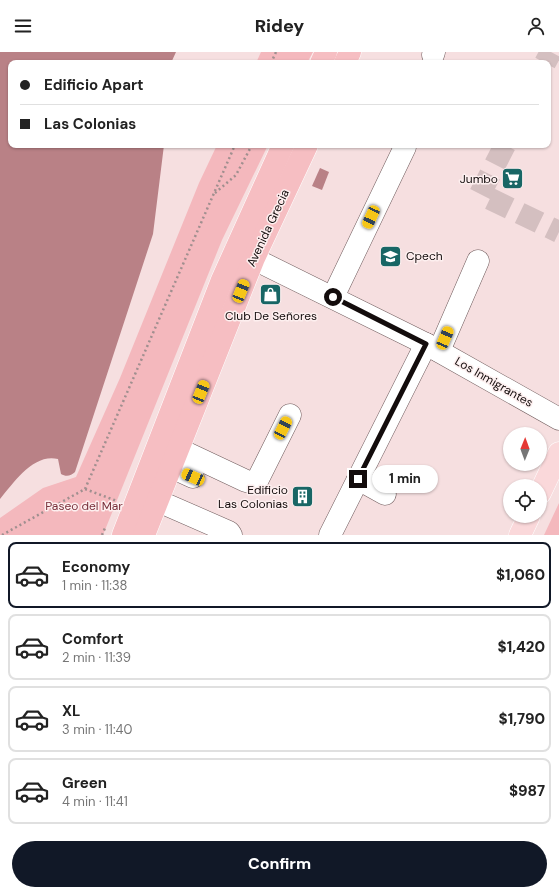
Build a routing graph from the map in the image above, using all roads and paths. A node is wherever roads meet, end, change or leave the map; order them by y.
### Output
1 (234, 148) edge
2 (250, 148) edge
3 (282, 148) edge
4 (305, 148) edge
5 (405, 148) edge
6 (214, 194) junction
7 (245, 254) junction
8 (478, 261) dead end
9 (333, 297) junction
10 (433, 347) junction
11 (290, 416) dead end
12 (559, 419) edge
13 (559, 453) edge
14 (175, 458) junction
15 (193, 477) dead end
16 (358, 479) junction
17 (547, 479) edge
18 (85, 489) junction
19 (385, 494) dead end
20 (120, 502) dead end
21 (163, 503) junction
22 (526, 523) edge
23 (2, 535) edge
24 (123, 535) edge
25 (144, 535) edge
26 (231, 535) edge
27 (330, 535) edge
28 (520, 535) edge

1 - 6 path
2 - 6 path
3 - 7 highway, Avenida Grecia
4 - 7 highway, Avenida Grecia
5 - 9 street
6 - 18 path
7 - 9 street, Los Inmigrantes
7 - 14 highway, Avenida Grecia
7 - 24 highway, Avenida Grecia
8 - 10 street
9 - 10 street, Los Inmigrantes
10 - 12 street, Los Inmigrantes
10 - 16 street
11 - 14 street
13 - 17 main road
14 - 15 street
14 - 21 highway, Avenida Grecia
16 - 19 street
16 - 27 street
18 - 20 path
18 - 23 path
21 - 25 highway, Avenida Grecia
21 - 26 street
22 - 28 main road

